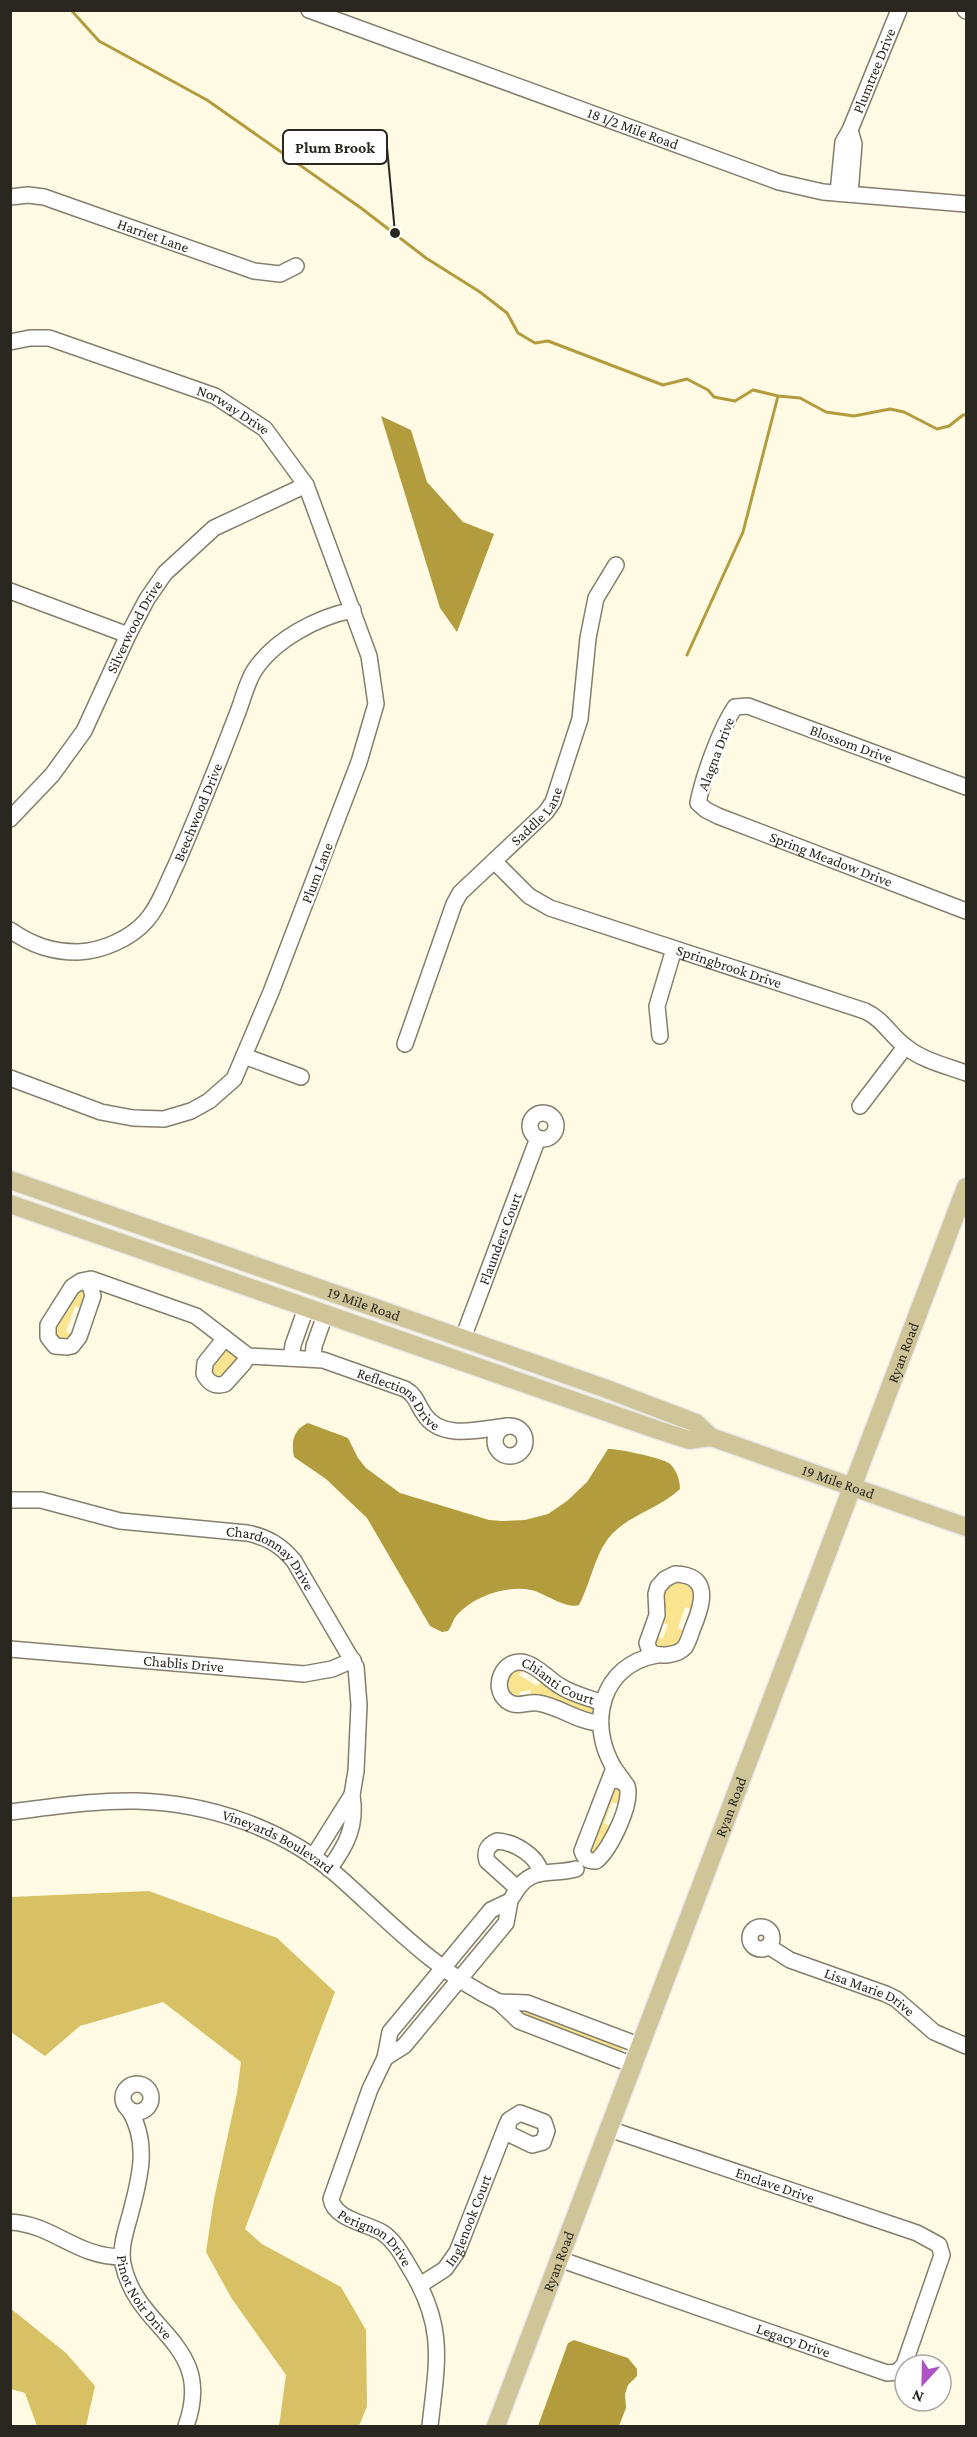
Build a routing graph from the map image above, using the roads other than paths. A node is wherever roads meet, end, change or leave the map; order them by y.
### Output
1 (309, 10) edge
2 (899, 10) edge
3 (844, 194) junction
4 (10, 197) edge
5 (966, 204) edge
6 (296, 266) dead end
7 (10, 342) edge
8 (306, 485) junction
9 (616, 565) dead end
10 (10, 591) edge
11 (352, 610) junction
12 (128, 635) junction
13 (735, 706) joint
14 (966, 787) edge
15 (698, 803) joint
16 (10, 819) edge
17 (494, 861) junction
18 (966, 911) edge
19 (10, 930) edge
20 (674, 949) junction
21 (660, 1036) dead end
22 (405, 1044) dead end
23 (905, 1047) junction
24 (244, 1056) junction
25 (966, 1073) edge
26 (301, 1077) dead end
27 (10, 1078) edge
28 (860, 1106) dead end
29 (538, 1138) dead end
30 (10, 1180) edge
31 (966, 1187) edge
32 (10, 1204) edge
33 (317, 1287) junction
34 (96, 1289) junction
35 (303, 1307) junction
36 (325, 1315) junction
37 (225, 1338) junction
38 (463, 1338) junction
39 (504, 1353) junction
40 (248, 1356) junction
41 (291, 1358) junction
42 (313, 1358) junction
43 (486, 1371) junction
44 (670, 1413) junction
45 (658, 1430) junction
46 (489, 1434) junction
47 (711, 1437) junction
48 (852, 1487) junction
49 (10, 1500) edge
50 (966, 1527) edge
51 (647, 1643) junction
52 (10, 1649) edge
53 (657, 1655) junction
54 (640, 1659) junction
55 (353, 1660) junction
56 (603, 1703) junction
57 (599, 1723) junction
58 (614, 1768) junction
59 (609, 1782) junction
60 (627, 1786) junction
61 (352, 1795) junction
62 (10, 1812) edge
63 (582, 1851) junction
64 (313, 1857) junction
65 (596, 1861) junction
66 (329, 1869) junction
67 (576, 1869) junction
68 (541, 1873) junction
69 (514, 1895) junction
70 (768, 1946) dead end
71 (443, 1969) junction
72 (459, 1981) junction
73 (499, 2002) junction
74 (640, 2046) junction
75 (966, 2046) edge
76 (385, 2058) junction
77 (633, 2065) junction
78 (128, 2108) junction
79 (145, 2108) junction
80 (137, 2124) junction
81 (507, 2124) junction
82 (609, 2129) junction
83 (518, 2140) junction
84 (499, 2144) junction
85 (10, 2222) edge
86 (939, 2245) joint
87 (122, 2257) junction
88 (559, 2259) junction
89 (420, 2285) junction
90 (186, 2427) edge
91 (430, 2427) edge
92 (496, 2427) edge

1 - 3 street, 18 1/2 Mile Road
2 - 3 street, Plumtree Drive
3 - 5 street, 18 1/2 Mile Road
4 - 6 street, Harriet Lane
7 - 8 street, Norway Drive
8 - 11 street, Norway Drive
8 - 12 street, Silverwood Drive
9 - 17 street, Saddle Lane
10 - 12 street
11 - 19 street, Beechwood Drive
11 - 24 street, Plum Lane
12 - 16 street, Silverwood Drive
13 - 14 street, Blossom Drive
13 - 15 street, Alagna Drive
15 - 18 street, Spring Meadow Drive
17 - 20 street, Springbrook Drive
17 - 22 street, Saddle Lane
20 - 21 street
20 - 23 street, Springbrook Drive
23 - 25 street, Springbrook Drive
23 - 28 street
24 - 26 street
24 - 27 street, Plum Lane
29 - 38 street, Flaunders Court
30 - 33 main road, 19 Mile Road
31 - 48 main road, Ryan Road
32 - 35 main road, 19 Mile Road
33 - 35 main road
33 - 38 main road, 19 Mile Road
34 - 34 street
34 - 37 street
35 - 36 main road, 19 Mile Road
35 - 41 street
36 - 42 street
36 - 43 main road, 19 Mile Road
37 - 40 street
37 - 40 street
38 - 39 main road, 19 Mile Road
39 - 43 main road
39 - 44 main road, 19 Mile Road
40 - 41 street, Reflections Drive
41 - 42 street, Reflections Drive
42 - 46 street, Reflections Drive
43 - 45 main road, 19 Mile Road
44 - 45 main road
44 - 47 main road, 19 Mile Road
45 - 47 main road, 19 Mile Road
46 - 46 street, Reflections Drive
47 - 48 main road, 19 Mile Road
48 - 50 main road, 19 Mile Road
48 - 74 main road, Ryan Road
49 - 55 street, Chardonnay Drive
51 - 53 street
51 - 53 street
51 - 54 street
52 - 55 street, Chablis Drive
53 - 54 street
54 - 56 street
55 - 61 street, Chardonnay Drive
56 - 57 street
56 - 57 street, Chianti Court
57 - 58 street
58 - 59 street
58 - 60 street
59 - 60 street
59 - 63 street
60 - 65 street
61 - 64 street, Chardonnay Drive
61 - 66 street, Chardonnay Drive
62 - 64 street, Vineyards Boulevard
63 - 65 street
63 - 67 street
64 - 66 street, Vineyards Boulevard
65 - 67 street
66 - 71 street, Vineyards Boulevard
67 - 68 street
68 - 69 street, Perignon Drive
68 - 69 street
69 - 71 street, Perignon Drive
69 - 72 street, Perignon Drive
70 - 75 street, Lisa Marie Drive
71 - 72 street, Vineyards Boulevard
71 - 76 street, Perignon Drive
72 - 73 street, Vineyards Boulevard
72 - 76 street, Perignon Drive
73 - 74 street, Vineyards Boulevard
73 - 77 street, Vineyards Boulevard
74 - 77 main road, Ryan Road
76 - 89 street, Perignon Drive
77 - 82 main road, Ryan Road
78 - 79 street
78 - 79 street
78 - 80 street, Pinot Noir Drive
79 - 80 street
80 - 87 street, Pinot Noir Drive
81 - 83 street
81 - 83 street
81 - 84 street, Inglenook Court
82 - 86 street, Enclave Drive
82 - 88 main road, Ryan Road
83 - 84 street
84 - 89 street, Inglenook Court
85 - 87 street
86 - 88 street, Legacy Drive
87 - 90 street, Pinot Noir Drive
88 - 92 main road, Ryan Road
89 - 91 street, Perignon Drive

